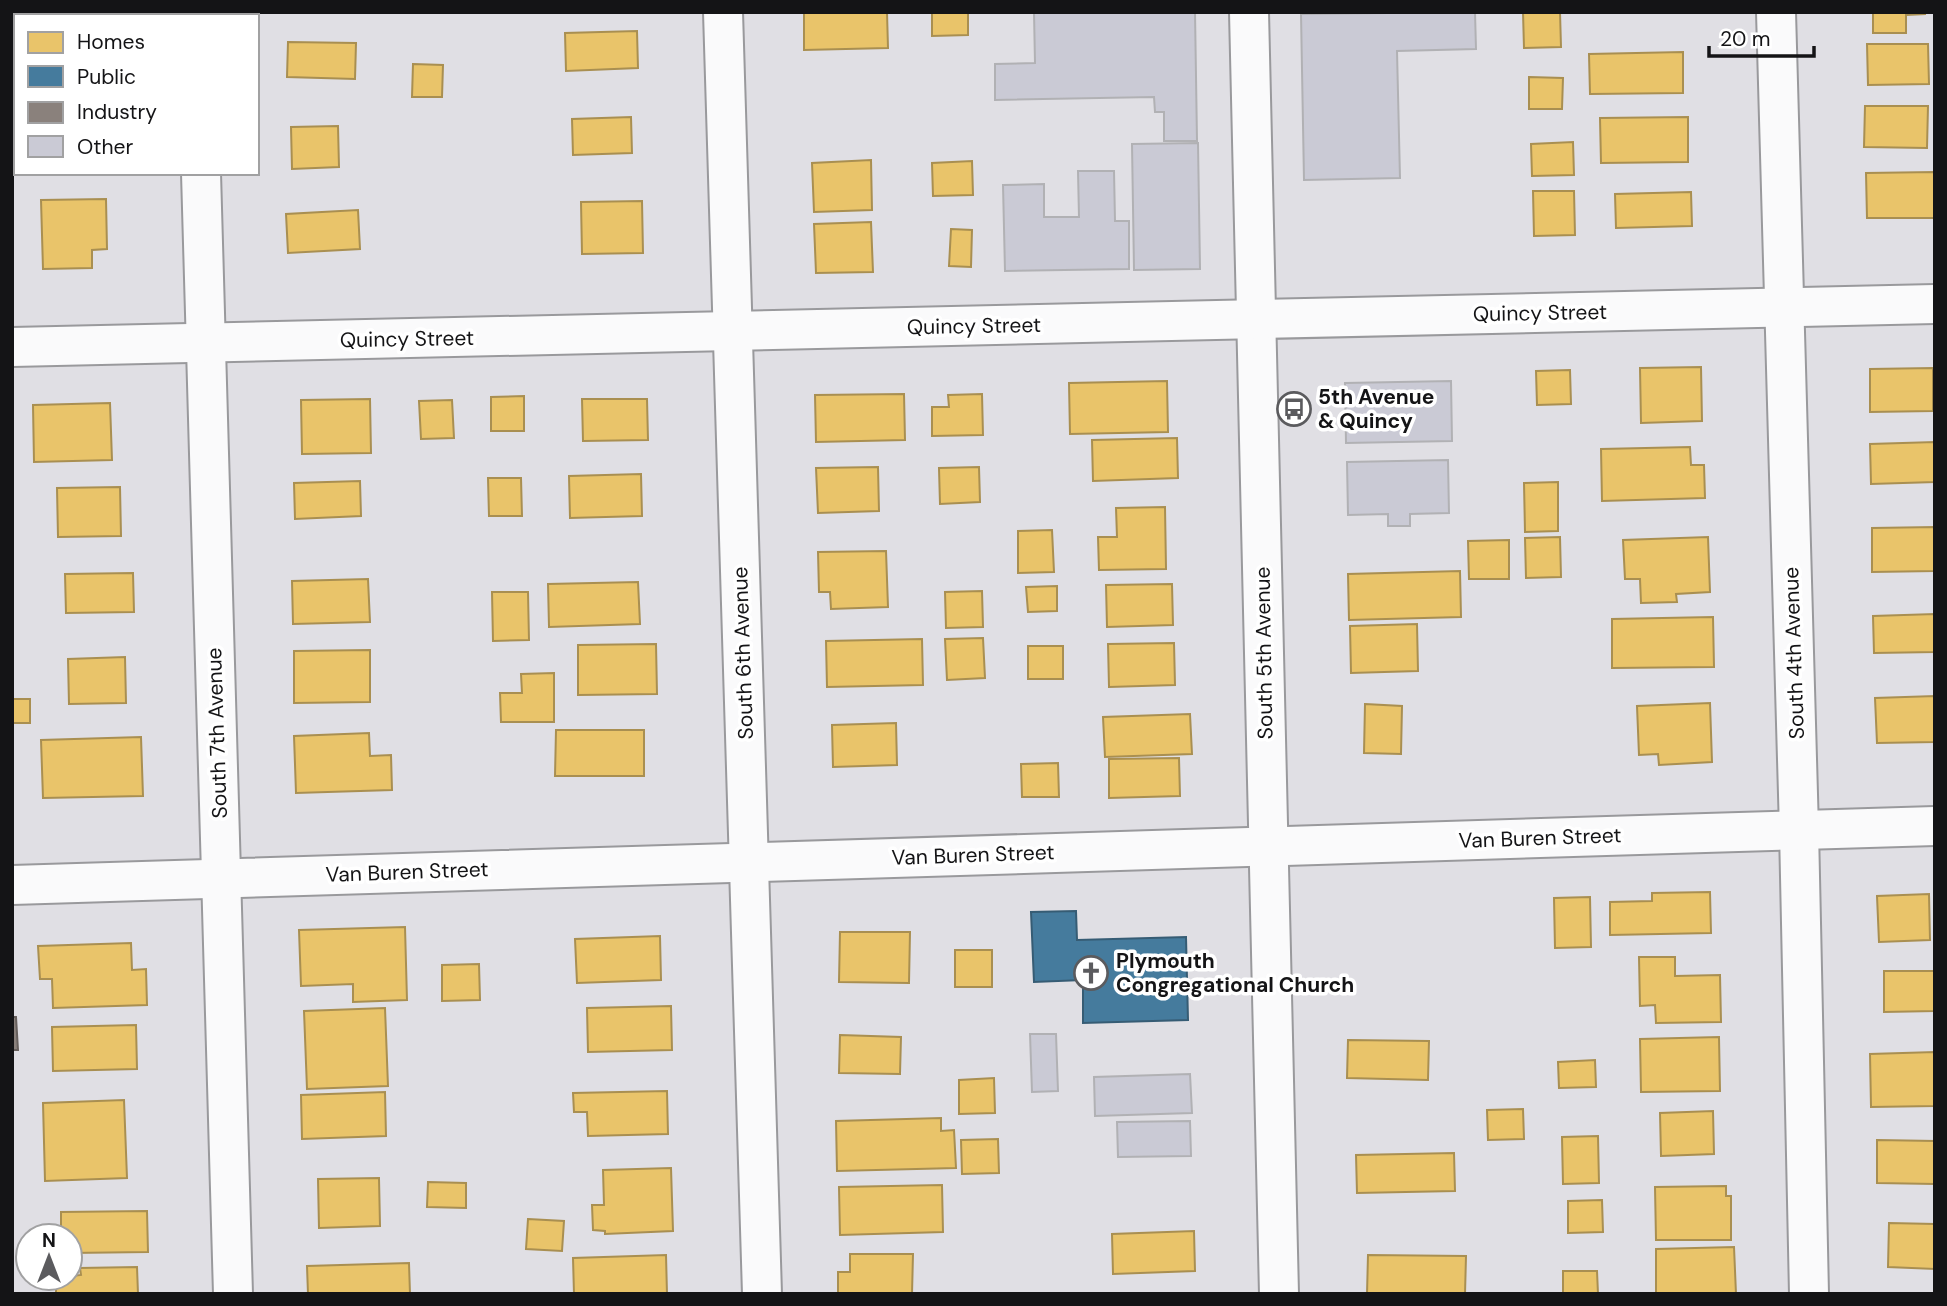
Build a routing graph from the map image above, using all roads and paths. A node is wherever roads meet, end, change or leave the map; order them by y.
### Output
1 (723, 12) edge
2 (1249, 12) edge
3 (1776, 12) edge
4 (201, 175) edge
5 (1935, 304) edge
6 (1783, 308) junction
7 (1256, 319) junction
8 (732, 331) junction
9 (206, 342) junction
10 (12, 347) edge
11 (1935, 826) edge
12 (1799, 830) junction
13 (1269, 846) junction
14 (749, 862) junction
15 (221, 878) junction
16 (12, 885) edge
17 (233, 1294) edge
18 (762, 1294) edge
19 (1279, 1294) edge
20 (1809, 1294) edge

1 - 8 street, South 6th Avenue
2 - 7 street, South 5th Avenue
3 - 6 street, South 4th Avenue
4 - 9 street, South 7th Avenue
5 - 6 street, Quincy Street
6 - 7 street, Quincy Street
6 - 12 street, South 4th Avenue
7 - 8 street, Quincy Street
7 - 13 street, South 5th Avenue
8 - 9 street, Quincy Street
8 - 14 street, South 6th Avenue
9 - 10 street, Quincy Street
9 - 15 street, South 7th Avenue
11 - 12 street, Van Buren Street
12 - 13 street, Van Buren Street
12 - 20 street, South 4th Avenue
13 - 14 street, Van Buren Street
13 - 19 street, South 5th Avenue
14 - 15 street, Van Buren Street
14 - 18 street, South 6th Avenue
15 - 16 street, Van Buren Street
15 - 17 street, South 7th Avenue

